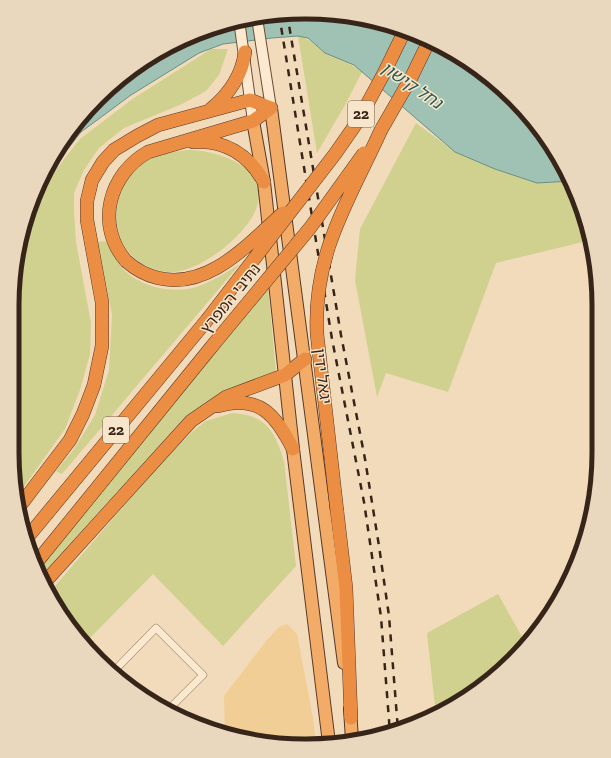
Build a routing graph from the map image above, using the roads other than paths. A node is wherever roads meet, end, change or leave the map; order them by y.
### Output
1 (258, 23) edge
2 (240, 27) edge
3 (402, 36) edge
4 (426, 46) edge
5 (245, 52) junction
6 (250, 100) junction
7 (271, 108) junction
8 (209, 110) junction
9 (253, 121) junction
10 (381, 130) junction
11 (169, 144) junction
12 (264, 182) junction
13 (306, 192) junction
14 (305, 359) junction
15 (285, 375) junction
16 (205, 410) junction
17 (292, 449) junction
18 (23, 501) edge
19 (31, 533) edge
20 (40, 559) edge
21 (49, 578) edge
22 (117, 668) edge
23 (172, 706) edge
24 (351, 718) junction
25 (352, 735) edge
26 (328, 738) edge

1 - 7 main road, יגאל ידין
2 - 5 main road
3 - 13 highway, נתיבי המפרץ / 22, bridge
4 - 10 highway, נתיבי המפרץ / 22
5 - 6 main road
5 - 8 highway
6 - 7 highway
6 - 8 highway
6 - 9 main road
7 - 9 highway
7 - 14 highway, יגאל ידין
8 - 18 highway
9 - 11 highway
9 - 12 highway
10 - 20 highway, נתיבי המפרץ / 22, bridge
10 - 24 highway, bridge
11 - 12 highway
11 - 13 highway, bridge
12 - 15 highway
13 - 19 highway, נתיבי המפרץ / 22, bridge
14 - 15 highway
14 - 24 highway, יגאל ידין
15 - 16 highway
15 - 17 highway
16 - 17 highway
16 - 21 highway
17 - 26 highway
22 - 23 street
24 - 25 highway, יגאל ידין

